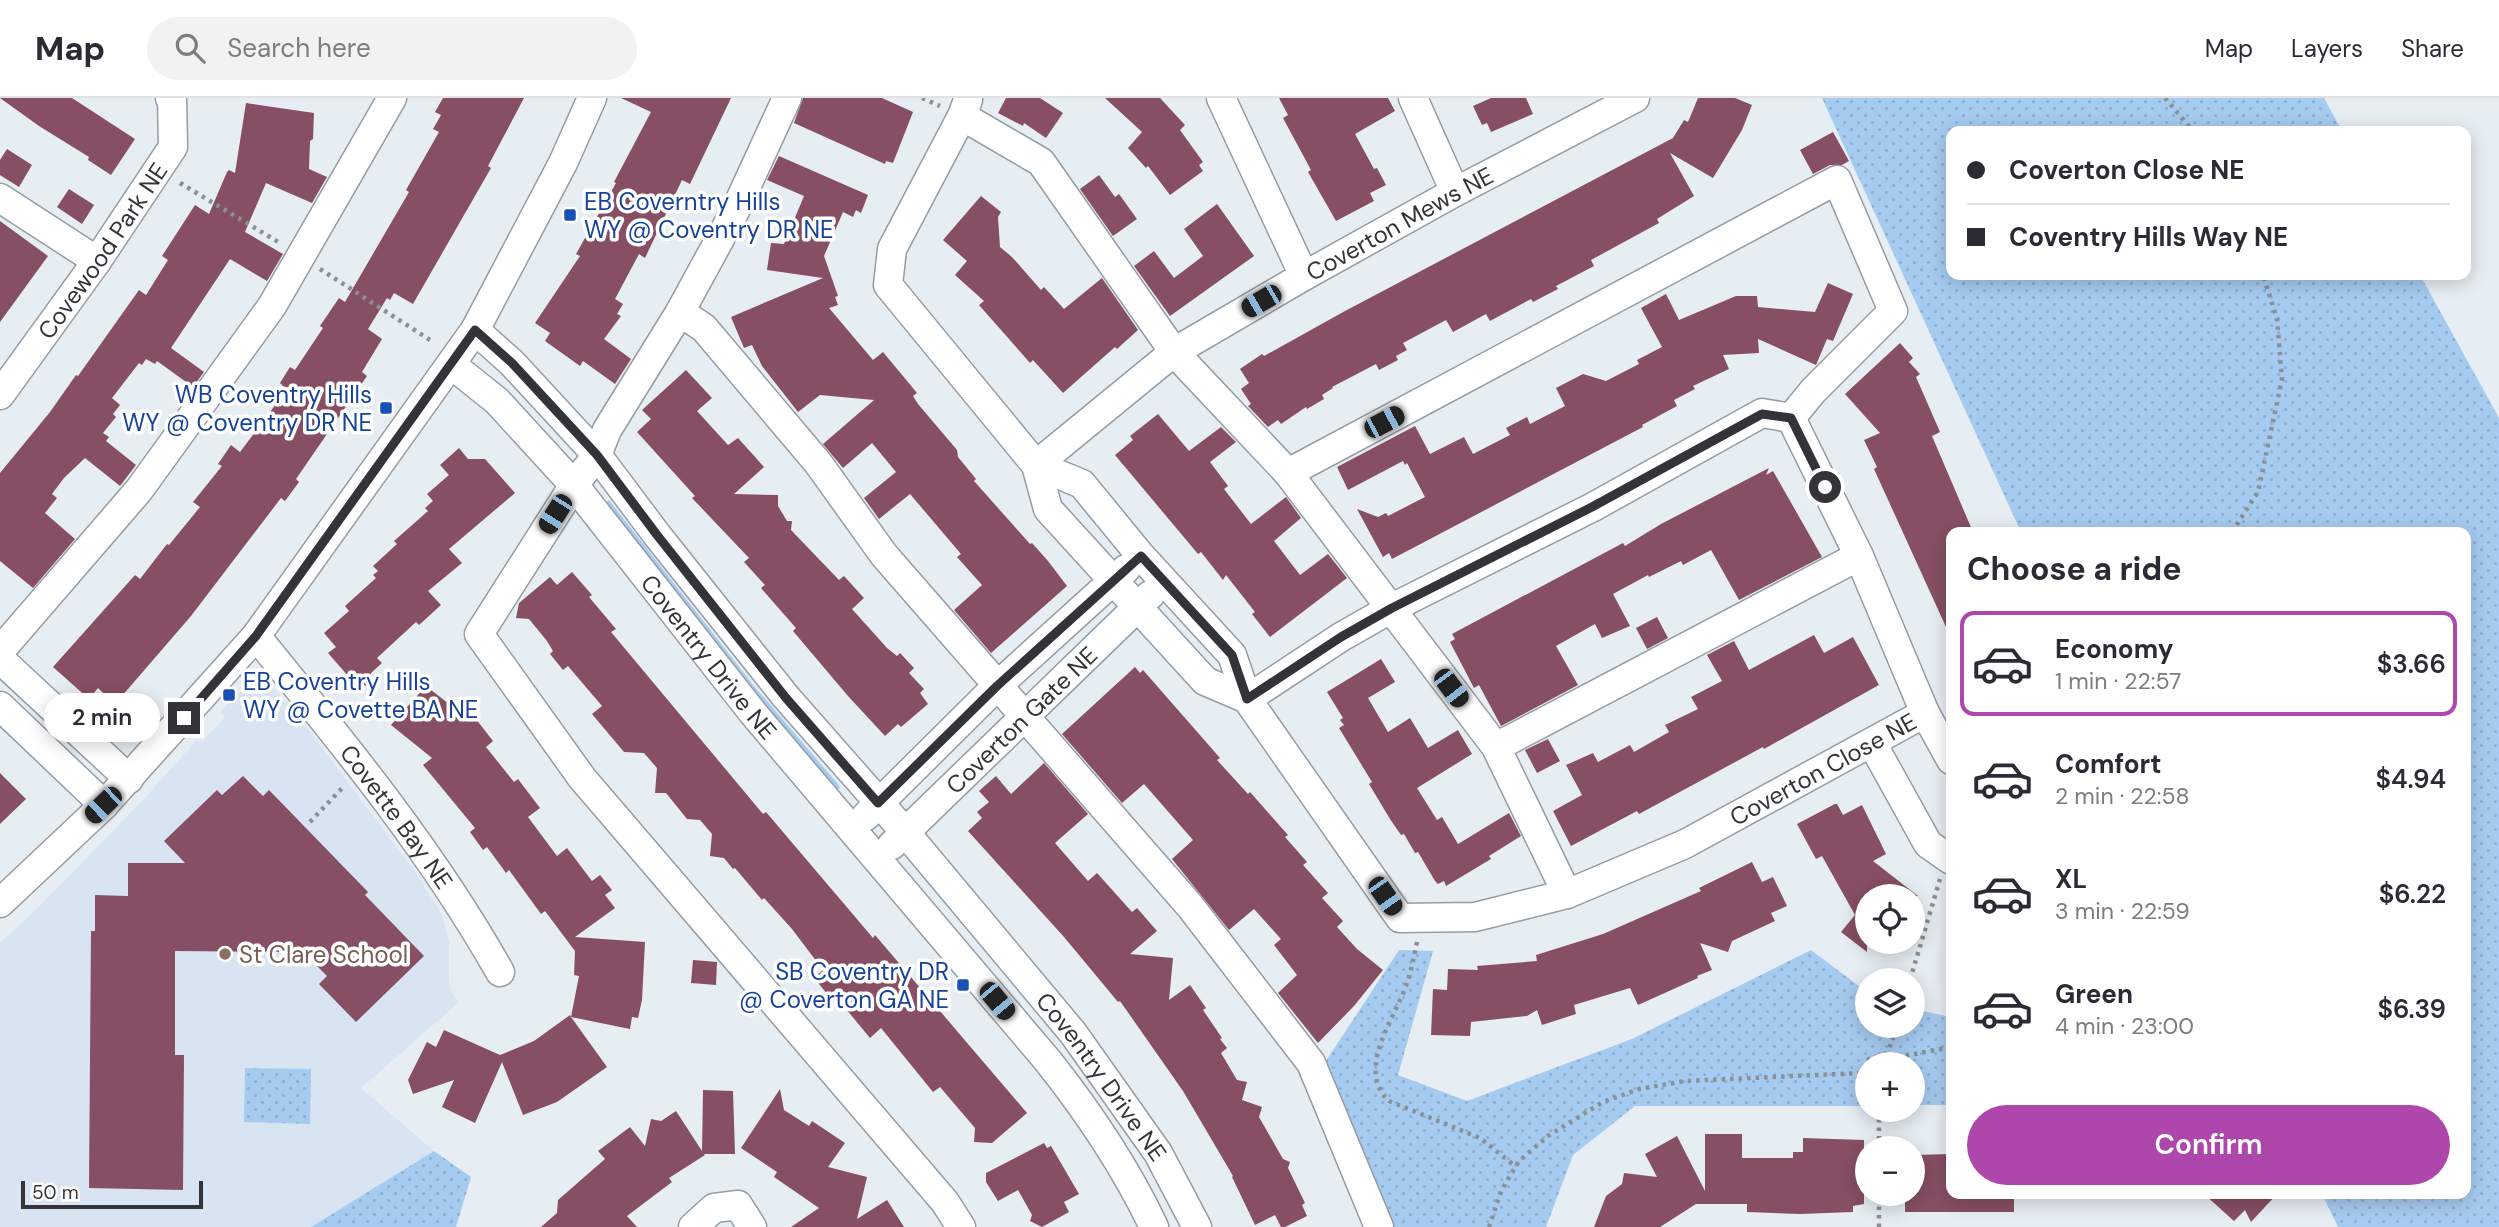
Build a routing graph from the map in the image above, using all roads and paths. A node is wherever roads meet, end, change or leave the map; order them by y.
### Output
1 (170, 98) edge
2 (392, 98) edge
3 (592, 98) edge
4 (787, 98) edge
5 (1221, 98) edge
6 (1413, 98) edge
7 (1635, 98) edge
8 (2165, 98) edge
9 (965, 107) edge
10 (1594, 108) edge
11 (2189, 126) edge
12 (179, 183) dead end
13 (1455, 192) junction
14 (0, 198) edge
15 (301, 256) junction
16 (97, 261) junction
17 (1304, 276) junction
18 (2265, 280) edge
19 (680, 312) junction
20 (475, 330) junction
21 (430, 340) dead end
22 (1174, 352) junction
23 (452, 365) junction
24 (0, 395) edge
25 (1791, 418) junction
26 (597, 455) junction
27 (1035, 465) junction
28 (1288, 473) junction
29 (573, 485) junction
30 (2235, 527) edge
31 (1141, 556) junction
32 (1859, 556) junction
33 (1165, 580) junction
34 (1113, 581) junction
35 (1138, 608) junction
36 (1392, 608) junction
37 (256, 636) junction
38 (0, 651) edge
39 (0, 659) edge
40 (997, 686) junction
41 (1247, 699) junction
42 (0, 706) edge
43 (1925, 713) junction
44 (1024, 716) junction
45 (1872, 743) junction
46 (1496, 747) junction
47 (1946, 751) edge
48 (129, 779) junction
49 (349, 780) dead end
50 (878, 803) junction
51 (103, 805) junction
52 (310, 822) dead end
53 (853, 829) junction
54 (905, 832) junction
55 (878, 859) junction
56 (1946, 863) edge
57 (1946, 869) edge
58 (1567, 894) junction
59 (0, 903) edge
60 (1422, 918) junction
61 (1914, 968) edge
62 (500, 972) dead end
63 (1946, 1047) edge
64 (1922, 1052) edge
65 (1855, 1073) edge
66 (1515, 1166) junction
67 (1879, 1206) edge
68 (693, 1227) edge
69 (752, 1227) edge
70 (961, 1227) edge
71 (1154, 1227) edge
72 (1197, 1227) edge
73 (1379, 1227) edge
74 (1489, 1227) edge
75 (1879, 1227) edge

1 - 16 street, Covewood Park NE
2 - 15 street
3 - 20 street
4 - 19 street
5 - 17 street
6 - 13 street
7 - 10 street, Coverton Mews NE
8 - 11 path
9 - 22 street
9 - 27 street
10 - 13 street, Coverton Mews NE
12 - 15 path
13 - 17 street, Coverton Mews NE
14 - 16 street
15 - 21 path
15 - 38 street
16 - 24 street, Covewood Park NE
17 - 22 street, Coverton Mews NE
18 - 30 path
19 - 26 street
19 - 40 street
20 - 23 street
20 - 26 street, Coventry Drive NE
22 - 27 street, Coverton Mews NE
22 - 28 street
23 - 29 street, Coventry Drive NE
23 - 37 street
25 - 28 street
25 - 32 street, Coverton Close NE
25 - 36 street
26 - 29 street
26 - 50 street, Coventry Drive NE
27 - 31 street, Coverton Close NE
27 - 34 street
28 - 36 street
29 - 53 street, Coventry Drive NE
29 - 70 street
31 - 33 street, Coverton Close NE
31 - 34 street, Coverton Gate NE
32 - 43 street, Coverton Close NE
32 - 46 street
33 - 35 street, Coverton Gate NE
33 - 41 street, Coverton Close NE
34 - 35 street
34 - 40 street, Coverton Gate NE
35 - 41 street
35 - 44 street, Coverton Gate NE
36 - 41 street
36 - 46 street
37 - 48 street
37 - 62 street, Covette Bay NE
39 - 48 street
40 - 44 street
40 - 50 street, Coverton Gate NE
41 - 60 street, Coverton Close NE
42 - 51 street
43 - 45 street, Coverton Close NE
43 - 47 street
44 - 54 street, Coverton Gate NE
44 - 73 street
45 - 56 street
45 - 58 street, Coverton Close NE
46 - 58 street
48 - 51 street
49 - 52 path
50 - 53 street, Coverton Gate NE
50 - 54 street, Coventry Drive NE
51 - 59 street
53 - 55 street, Coventry Drive NE
54 - 55 street, Coverton Gate NE
54 - 72 street, Coventry Drive NE
55 - 71 street, Coventry Drive NE
57 - 61 path
58 - 60 street, Coverton Close NE
60 - 66 path
63 - 64 path
65 - 66 path
66 - 74 path
67 - 75 path
68 - 69 street

